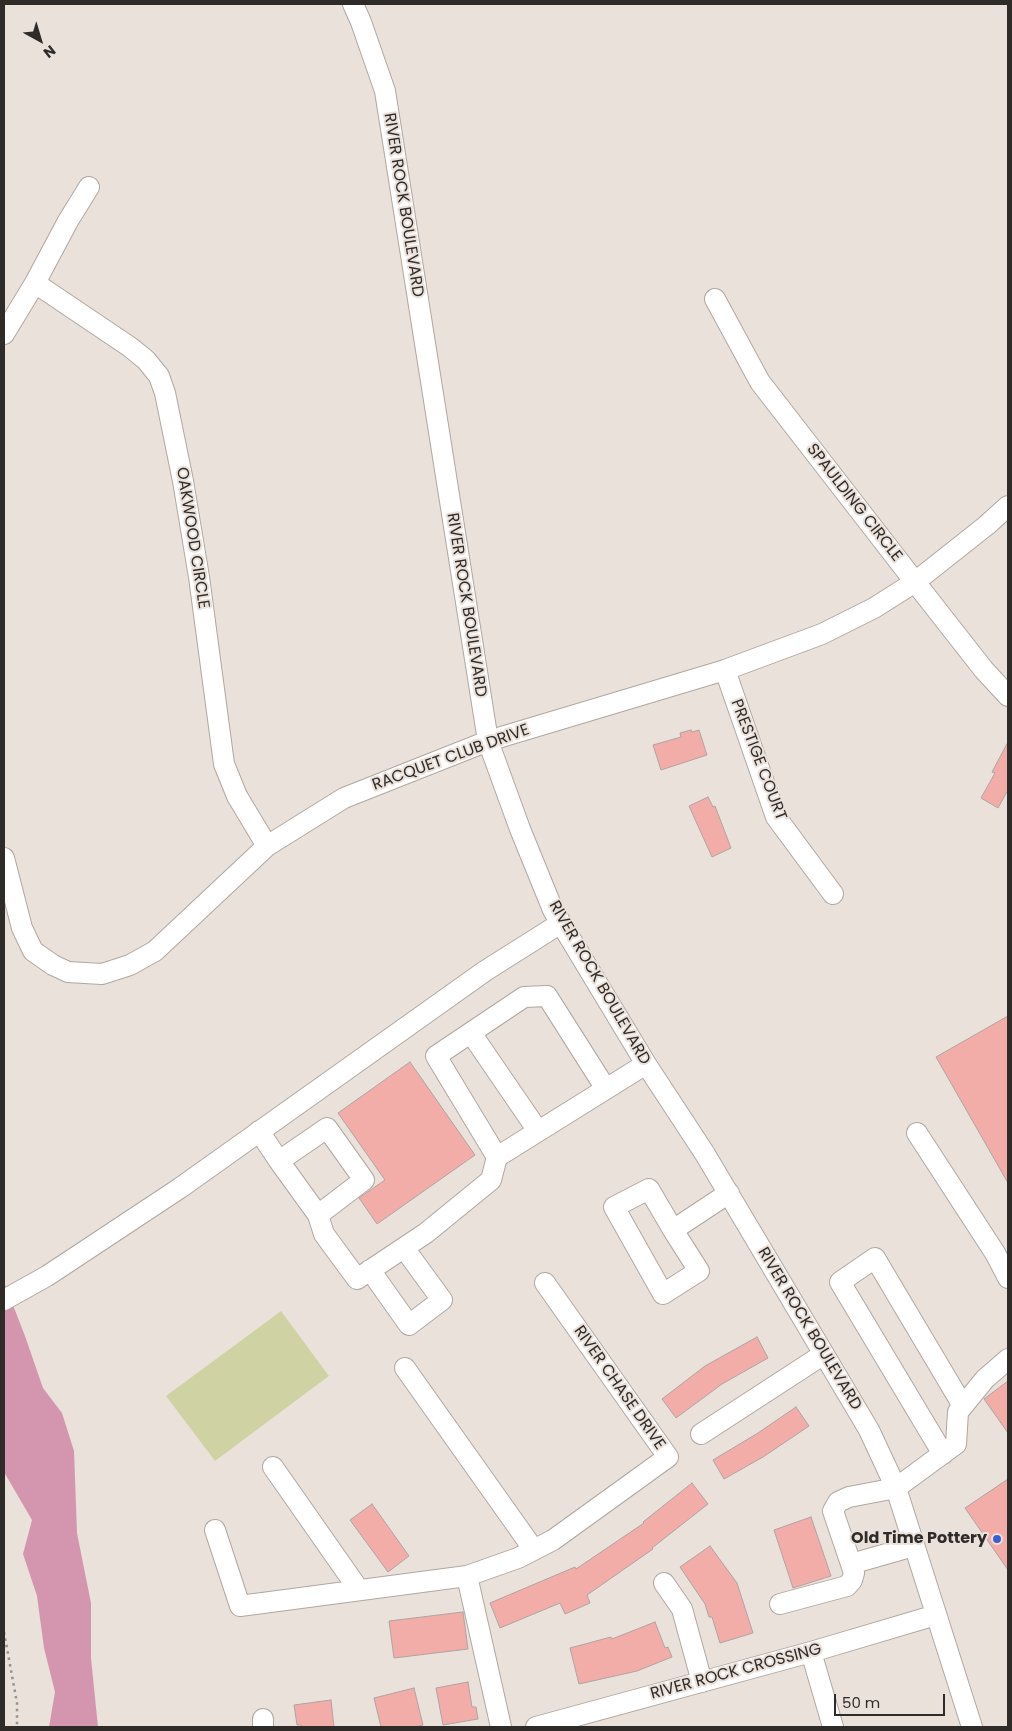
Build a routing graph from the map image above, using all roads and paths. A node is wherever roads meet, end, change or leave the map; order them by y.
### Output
1 (353, 4) edge
2 (89, 188) dead end
3 (35, 283) junction
4 (715, 299) dead end
5 (4, 334) edge
6 (1008, 506) edge
7 (915, 582) junction
8 (725, 670) junction
9 (1008, 696) edge
10 (488, 741) junction
11 (267, 846) junction
12 (4, 858) edge
13 (833, 894) dead end
14 (561, 922) junction
15 (471, 1033) junction
16 (646, 1064) junction
17 (606, 1089) junction
18 (259, 1131) junction
19 (538, 1131) junction
20 (917, 1133) dead end
21 (498, 1156) junction
22 (279, 1162) junction
23 (729, 1194) junction
24 (318, 1215) junction
25 (673, 1230) junction
26 (404, 1248) junction
27 (370, 1270) junction
28 (1008, 1278) edge
29 (545, 1282) dead end
30 (4, 1300) edge
31 (824, 1354) junction
32 (1008, 1360) edge
33 (405, 1368) dead end
34 (963, 1406) junction
35 (702, 1434) dead end
36 (943, 1454) junction
37 (273, 1467) dead end
38 (896, 1488) junction
39 (215, 1530) dead end
40 (914, 1546) junction
41 (534, 1550) junction
42 (851, 1564) junction
43 (468, 1576) junction
44 (664, 1584) dead end
45 (359, 1590) junction
46 (780, 1604) dead end
47 (936, 1615) junction
48 (4, 1632) edge
49 (811, 1652) junction
50 (702, 1682) junction
51 (17, 1727) edge
52 (501, 1727) edge
53 (536, 1727) edge
54 (833, 1727) edge
55 (972, 1727) edge

1 - 10 street, RIVER ROCK BOULEVARD
2 - 3 street
3 - 5 street
3 - 11 street, OAKWOOD CIRCLE
4 - 7 street, SPAULDING CIRCLE
6 - 7 street, RACQUET CLUB DRIVE
7 - 8 street, RACQUET CLUB DRIVE
7 - 9 street, SPAULDING CIRCLE
8 - 10 street, RACQUET CLUB DRIVE
8 - 13 street, PRESTIGE COURT
10 - 11 street, RACQUET CLUB DRIVE
10 - 14 street, RIVER ROCK BOULEVARD
11 - 12 street, RACQUET CLUB DRIVE
14 - 16 street, RIVER ROCK BOULEVARD
14 - 18 street
15 - 17 street
15 - 19 street
15 - 21 street
16 - 17 street
16 - 23 street, RIVER ROCK BOULEVARD
17 - 19 street
18 - 22 street
18 - 30 street
19 - 21 street
20 - 28 street
21 - 26 street
22 - 24 street
22 - 24 street
23 - 25 street
23 - 31 street, RIVER ROCK BOULEVARD
24 - 27 street
25 - 25 street
26 - 27 street
26 - 27 street
29 - 41 street, RIVER CHASE DRIVE
31 - 35 street
31 - 38 street, RIVER ROCK BOULEVARD
32 - 34 street
33 - 41 street
34 - 36 street
34 - 36 street
36 - 38 street
37 - 45 street
38 - 40 street, RIVER ROCK BOULEVARD
38 - 42 street
39 - 45 street, RIVER CHASE DRIVE
40 - 42 street
40 - 47 street, RIVER ROCK BOULEVARD
41 - 43 street, RIVER CHASE DRIVE
42 - 46 street
43 - 45 street, RIVER CHASE DRIVE
43 - 52 street
44 - 50 street
47 - 49 street, RIVER ROCK CROSSING
47 - 55 street, RIVER ROCK BOULEVARD
48 - 51 path
49 - 50 street, RIVER ROCK CROSSING
49 - 54 street
50 - 53 street, RIVER ROCK CROSSING

